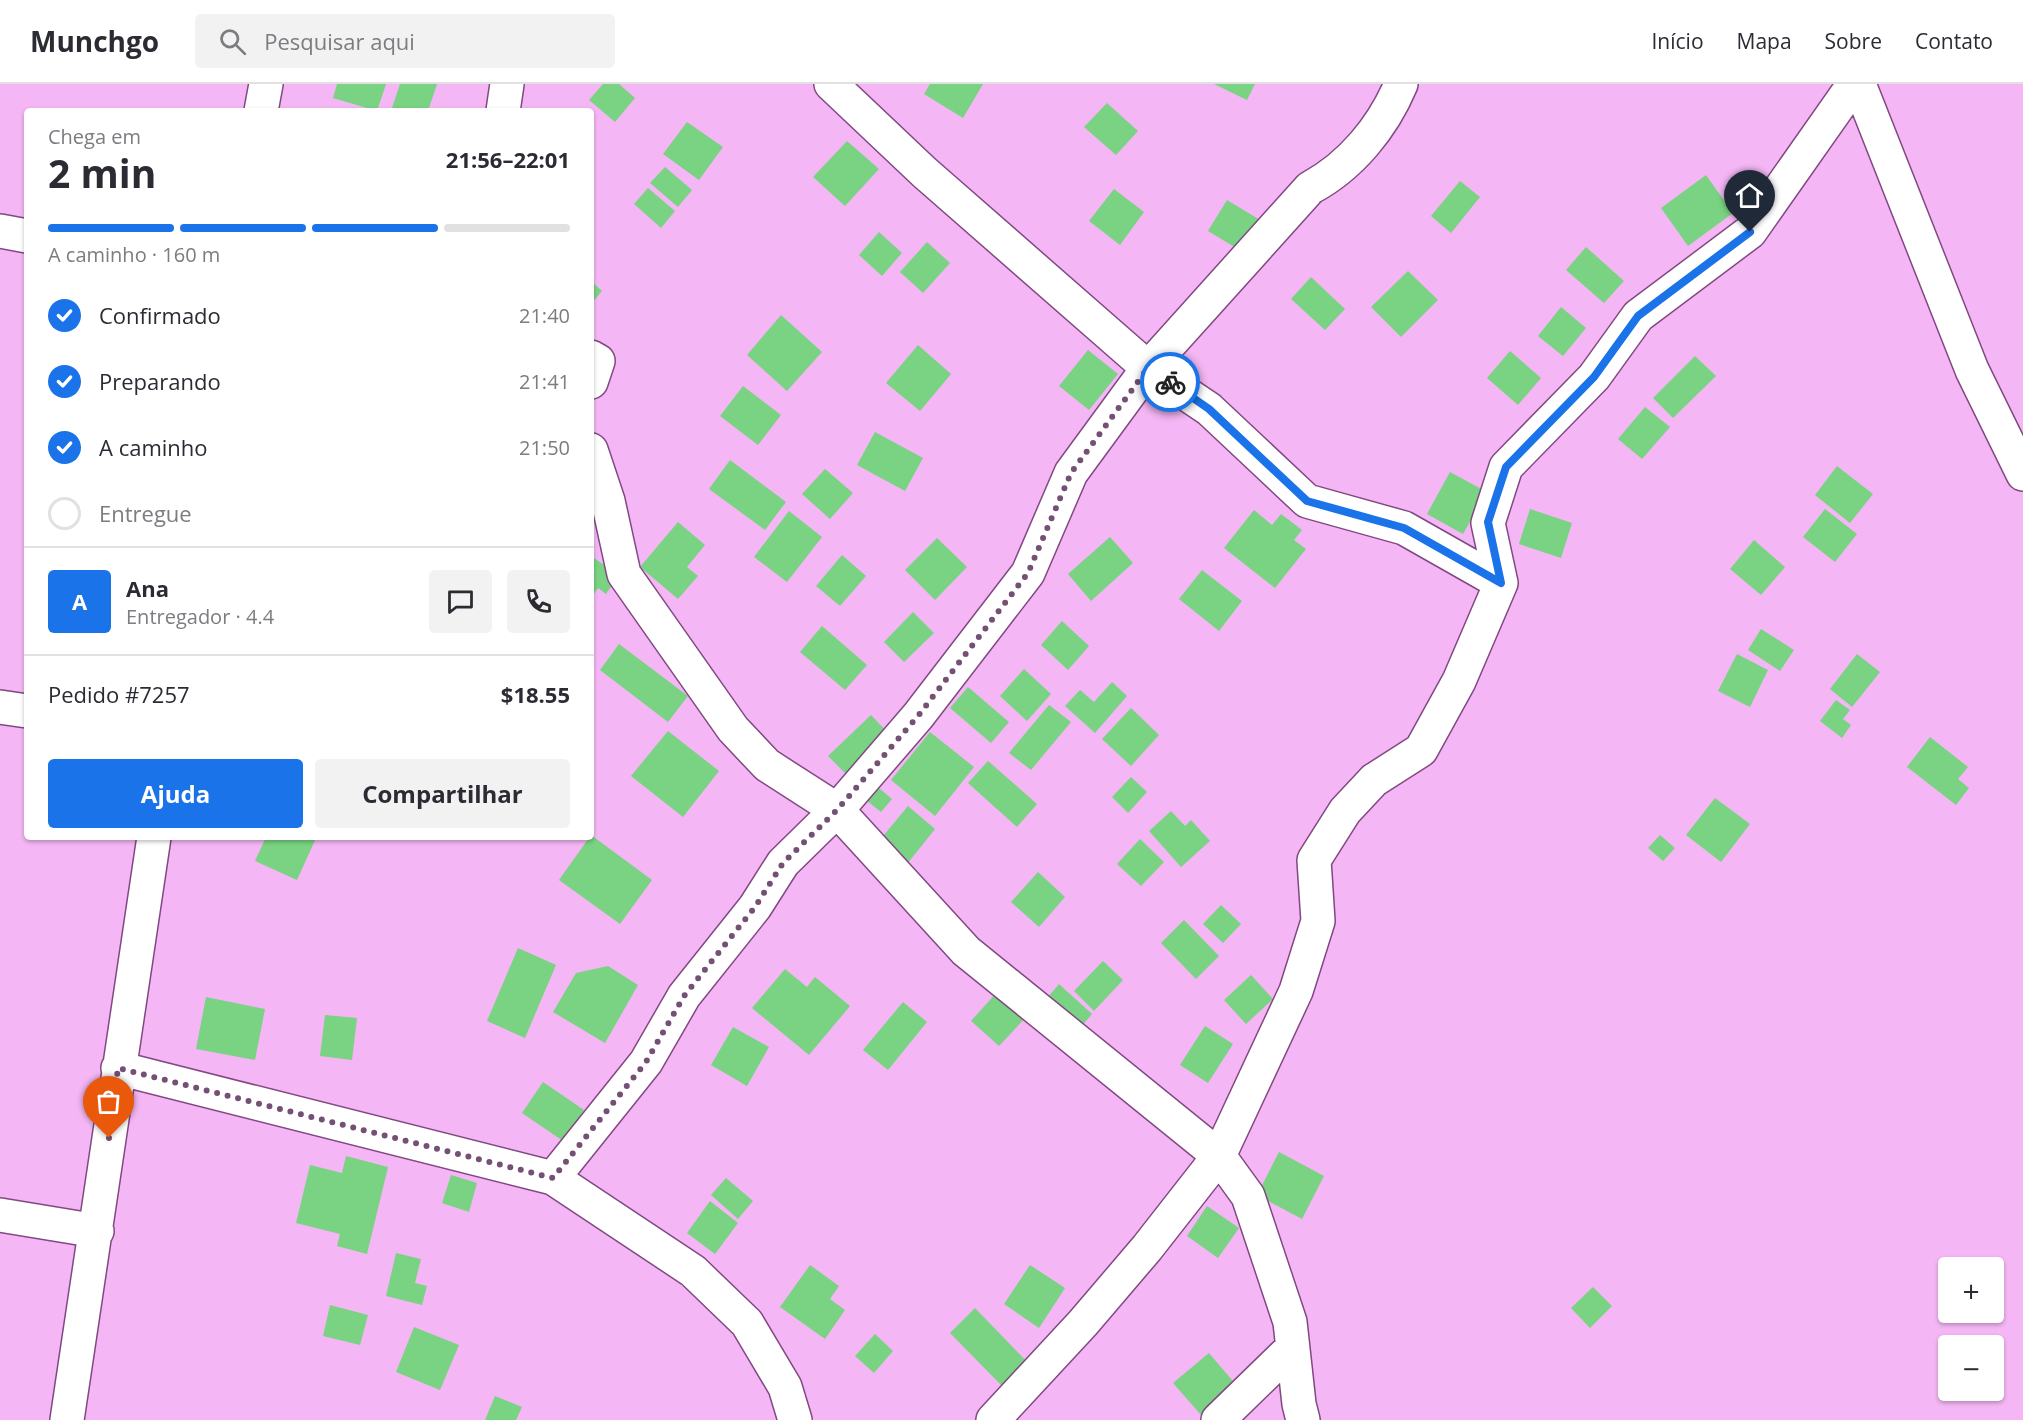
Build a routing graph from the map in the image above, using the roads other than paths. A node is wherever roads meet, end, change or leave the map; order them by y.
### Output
1 (266, 84) edge
2 (507, 84) edge
3 (831, 84) edge
4 (1401, 84) edge
5 (1856, 84) edge
6 (262, 108) edge
7 (503, 108) edge
8 (0, 231) edge
9 (24, 235) edge
10 (1148, 368) junction
11 (594, 459) edge
12 (2023, 474) edge
13 (1501, 583) junction
14 (0, 707) edge
15 (24, 711) edge
16 (837, 810) junction
17 (154, 840) edge
18 (118, 1068) junction
19 (1219, 1156) junction
20 (553, 1178) junction
21 (0, 1215) edge
22 (97, 1231) junction
23 (1292, 1348) junction
24 (67, 1420) edge
25 (795, 1420) edge
26 (993, 1420) edge
27 (1218, 1420) edge
28 (1303, 1420) edge

1 - 6 street
2 - 7 street
3 - 10 street
4 - 10 street
5 - 12 street
5 - 13 street
8 - 9 street
10 - 13 street
10 - 16 street
11 - 16 street
13 - 19 street
14 - 15 street
16 - 19 street
16 - 20 street
17 - 18 street
18 - 20 street
18 - 22 street
19 - 23 street
19 - 26 street
20 - 25 street
21 - 22 street
22 - 24 street
23 - 27 street
23 - 28 street

